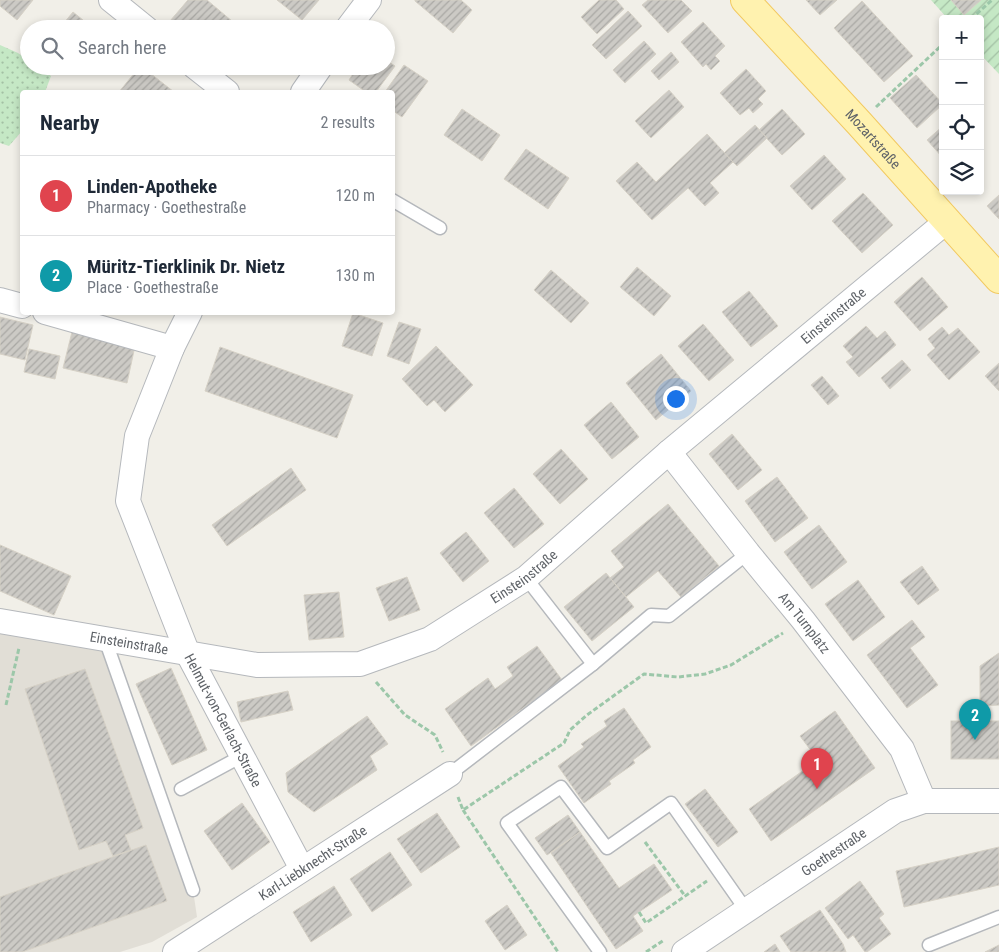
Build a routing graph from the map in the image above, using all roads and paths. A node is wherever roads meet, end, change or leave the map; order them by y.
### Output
1 (111, 0) edge
2 (369, 0) edge
3 (745, 0) edge
4 (992, 0) edge
5 (975, 15) edge
6 (136, 20) edge
7 (353, 20) edge
8 (939, 48) edge
9 (205, 75) edge
10 (315, 75) edge
11 (224, 90) edge
12 (304, 90) edge
13 (859, 123) junction
14 (395, 202) edge
15 (946, 221) junction
16 (440, 228) dead end
17 (999, 279) edge
18 (0, 300) edge
19 (20, 305) edge
20 (56, 315) edge
21 (188, 315) edge
22 (172, 348) junction
23 (668, 452) junction
24 (748, 553) junction
25 (526, 578) junction
26 (803, 620) junction
27 (0, 621) edge
28 (24, 626) junction
29 (105, 639) junction
30 (188, 654) junction
31 (360, 664) junction
32 (593, 664) junction
33 (6, 705) dead end
34 (242, 756) junction
35 (450, 774) junction
36 (181, 789) dead end
37 (924, 801) junction
38 (999, 801) edge
39 (463, 810) junction
40 (635, 828) junction
41 (302, 869) junction
42 (720, 873) junction
43 (193, 890) dead end
44 (685, 896) junction
45 (746, 910) junction
46 (639, 912) dead end
47 (999, 917) edge
48 (929, 945) dead end
49 (176, 952) edge
50 (558, 952) edge
51 (600, 952) edge
52 (684, 952) edge

1 - 6 street
2 - 7 street
3 - 13 main road, Mozartstraße
4 - 5 path
8 - 13 path
9 - 11 street
10 - 12 street
13 - 15 main road, Mozartstraße
14 - 16 lane
15 - 17 main road, Mozartstraße
15 - 23 street, Einsteinstraße
18 - 19 street
20 - 22 street
21 - 22 street, Helmut-von-Gerlach-Straße
22 - 30 street, Helmut-von-Gerlach-Straße
23 - 24 street, Am Turnplatz
23 - 25 street, Einsteinstraße
24 - 26 street, Am Turnplatz
24 - 32 lane
25 - 31 street, Einsteinstraße
25 - 32 lane
26 - 37 street, Am Turnplatz
26 - 39 path
27 - 28 street, Einsteinstraße
28 - 29 street, Einsteinstraße
28 - 33 path
29 - 30 street, Einsteinstraße
29 - 43 lane
30 - 31 street, Einsteinstraße
30 - 34 street, Helmut-von-Gerlach-Straße
31 - 35 path
32 - 35 lane
34 - 36 lane
34 - 41 street, Helmut-von-Gerlach-Straße
35 - 39 path
35 - 41 street, Karl-Liebknecht-Straße
37 - 38 street, Goethestraße
37 - 45 street, Goethestraße
39 - 50 path
40 - 42 lane
40 - 44 path
40 - 51 lane
41 - 49 street, Karl-Liebknecht-Straße
42 - 44 path
42 - 45 lane
44 - 46 path
45 - 52 street, Goethestraße
47 - 48 lane

